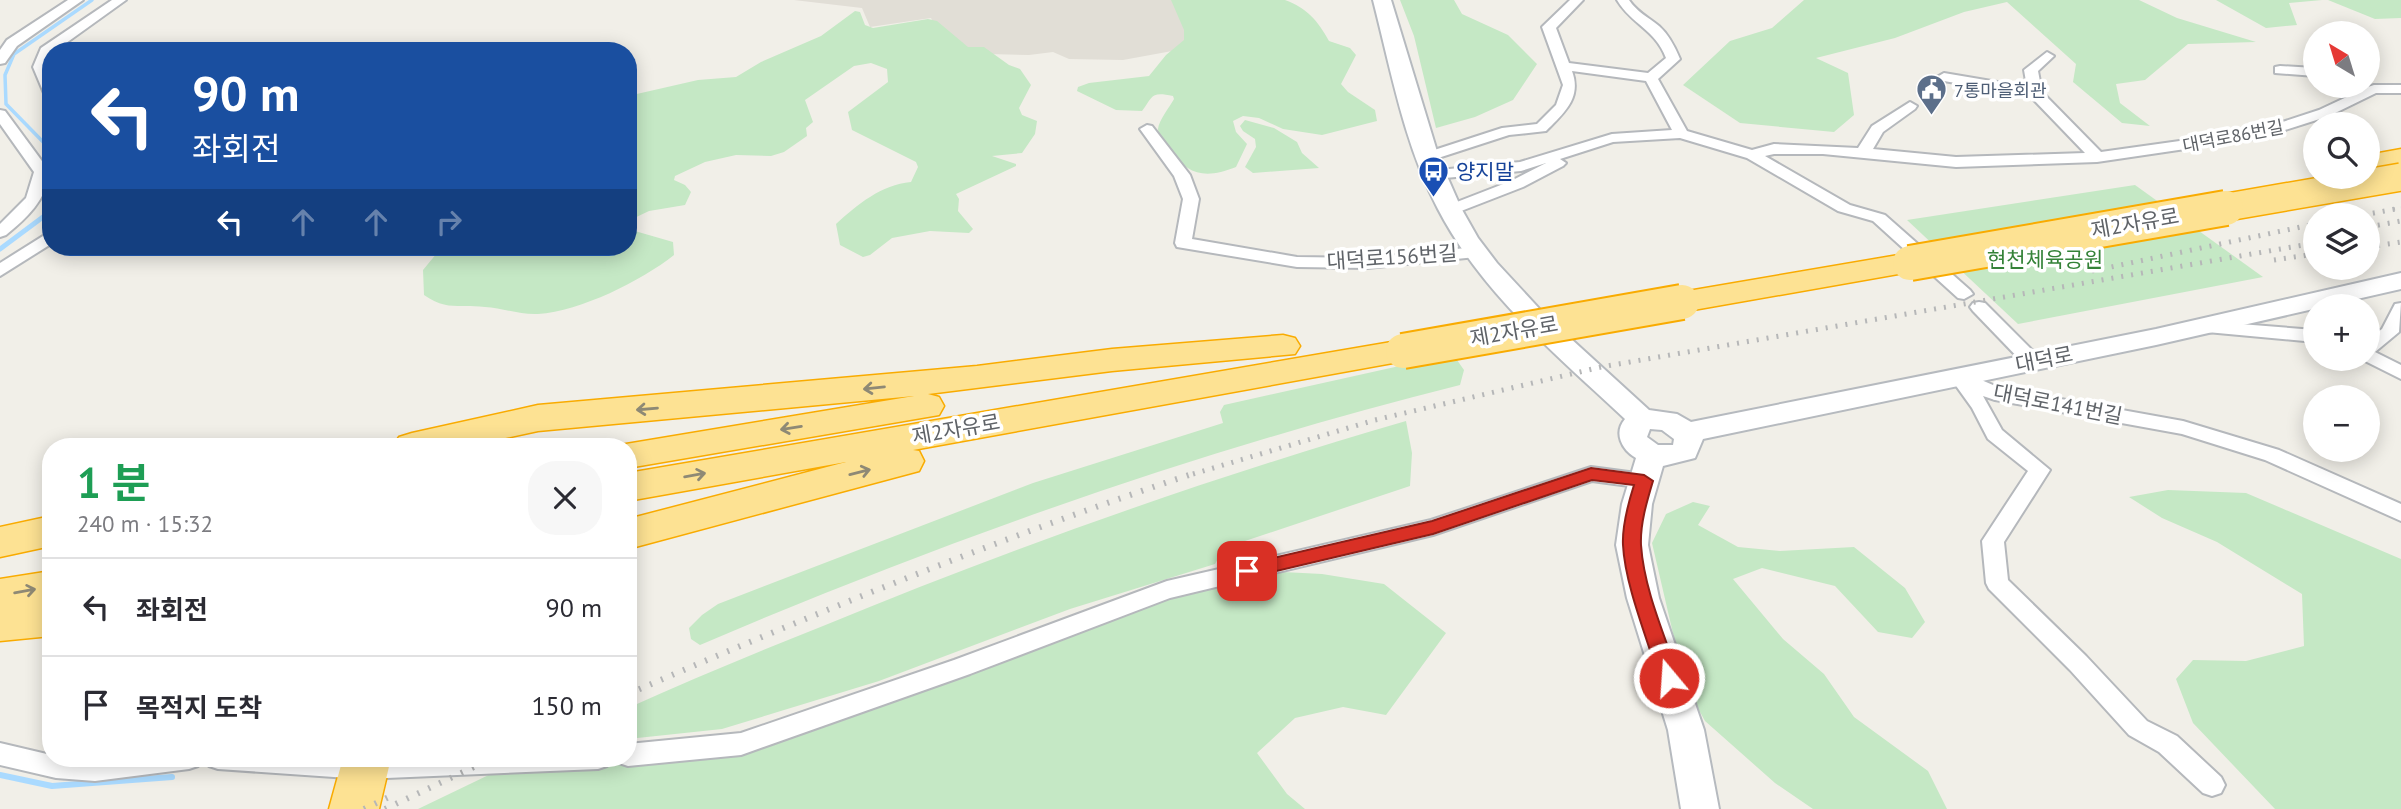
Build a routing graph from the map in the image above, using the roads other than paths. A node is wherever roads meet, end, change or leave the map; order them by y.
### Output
1 (77, 0) edge
2 (120, 0) edge
3 (1382, 0) edge
4 (1577, 0) edge
5 (1623, 0) edge
6 (59, 42) edge
7 (2047, 56) dead end
8 (0, 60) edge
9 (1563, 66) junction
10 (2280, 70) dead end
11 (2303, 71) edge
12 (1944, 77) dead end
13 (1651, 78) junction
14 (2380, 89) edge
15 (2401, 89) edge
16 (2035, 93) junction
17 (2356, 98) edge
18 (1910, 106) dead end
19 (0, 114) edge
20 (1147, 128) dead end
21 (1681, 135) junction
22 (1563, 153) junction
23 (1863, 153) junction
24 (1752, 155) junction
25 (2097, 157) junction
26 (2401, 158) edge
27 (2380, 162) edge
28 (1431, 165) junction
29 (2303, 175) edge
30 (2401, 177) edge
31 (1450, 210) junction
32 (0, 232) edge
33 (42, 242) edge
34 (1476, 252) junction
35 (1900, 253) junction
36 (0, 271) edge
37 (2395, 287) edge
38 (1964, 294) dead end
39 (1979, 307) dead end
40 (2401, 308) edge
41 (2197, 327) junction
42 (2303, 335) edge
43 (2380, 339) edge
44 (1396, 340) junction
45 (1283, 346) junction
46 (2032, 361) junction
47 (1338, 362) junction
48 (2380, 362) edge
49 (2401, 373) edge
50 (1958, 376) junction
51 (1643, 420) junction
52 (1686, 433) junction
53 (498, 436) edge
54 (637, 454) edge
55 (1648, 467) junction
56 (637, 485) edge
57 (2401, 513) edge
58 (637, 532) edge
59 (42, 533) edge
60 (0, 542) edge
61 (42, 556) edge
62 (0, 563) edge
63 (42, 589) edge
64 (0, 596) edge
65 (42, 621) edge
66 (0, 624) edge
67 (0, 754) edge
68 (637, 754) edge
69 (42, 764) edge
70 (56, 767) edge
71 (118, 767) edge
72 (282, 767) edge
73 (491, 767) edge
74 (361, 778) edge
75 (2211, 785) dead end
76 (1700, 809) edge

1 - 8 street
2 - 6 street
3 - 28 street, 대덕로156번길
4 - 9 street
5 - 13 street
7 - 16 street
9 - 13 street
9 - 28 street
10 - 11 street
12 - 16 street
13 - 21 street
14 - 15 street, 대덕로86번길
16 - 25 street
17 - 25 street, 대덕로86번길
18 - 23 street
19 - 32 street
20 - 34 street, 대덕로156번길
21 - 22 street, 대덕로86번길
21 - 24 street, 대덕로86번길
22 - 28 street, 대덕로86번길
22 - 31 street, 대덕로86번길
23 - 24 street, 대덕로86번길
23 - 25 street, 대덕로86번길
24 - 38 street
26 - 27 highway
28 - 31 street, 대덕로156번길
29 - 35 highway, 제2자유로
30 - 35 highway, 제2자유로, bridge
31 - 34 street, 대덕로156번길
33 - 36 street
34 - 51 street, 대덕로156번길
35 - 44 highway, 제2자유로, bridge
37 - 41 street, 대덕로
39 - 46 street
40 - 43 street
41 - 42 street
41 - 46 street, 대덕로
44 - 45 highway, 제2자유로
44 - 47 highway, 제2자유로
45 -> 53 highway
45 -> 54 highway, 제2자유로
46 - 50 street, 대덕로
56 -> 47 highway, 제2자유로
58 -> 47 highway
48 - 49 street
50 - 52 street, 대덕로
50 - 57 street, 대덕로141번길
50 - 75 street, 대덕로141번길
51 - 52 street
51 - 55 street
52 - 55 street
55 - 68 street
55 - 76 street
59 - 60 highway
61 - 62 highway
64 -> 63 highway
65 - 66 highway
67 - 69 street
70 - 71 street
72 - 74 street
73 - 74 street

